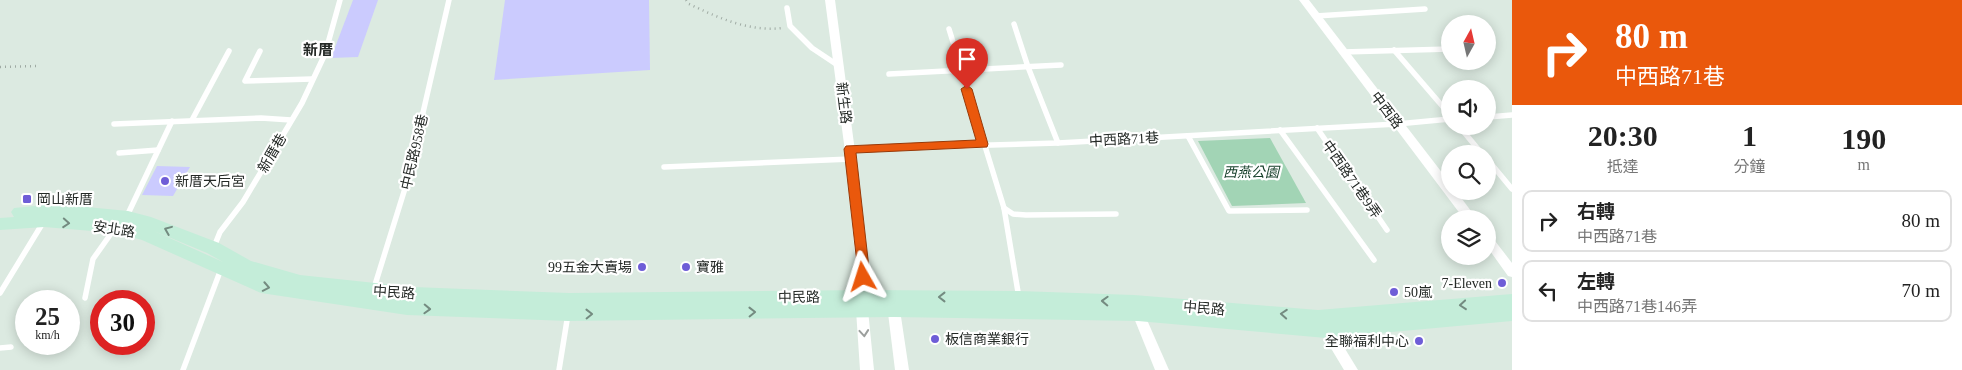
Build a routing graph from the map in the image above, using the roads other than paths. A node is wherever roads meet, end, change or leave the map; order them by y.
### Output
1 (340, 0) edge
2 (449, 0) edge
3 (830, 0) edge
4 (1304, 0) edge
5 (787, 8) dead end
6 (1425, 9) dead end
7 (1316, 16) junction
8 (1014, 24) dead end
9 (949, 29) dead end
10 (1441, 49) edge
11 (1394, 50) junction
12 (229, 51) dead end
13 (260, 51) dead end
14 (1343, 52) junction
15 (1061, 65) dead end
16 (839, 66) junction
17 (1028, 66) junction
18 (961, 70) junction
19 (889, 74) dead end
20 (312, 80) junction
21 (1441, 106) edge
22 (1512, 115) edge
23 (1496, 116) edge
24 (1441, 118) edge
25 (192, 120) junction
26 (292, 120) junction
27 (172, 121) junction
28 (114, 124) dead end
29 (1397, 124) junction
30 (1316, 128) junction
31 (1280, 130) junction
32 (1466, 135) edge
33 (1188, 136) junction
34 (1058, 143) junction
35 (983, 144) junction
36 (1475, 145) edge
37 (158, 150) junction
38 (119, 153) dead end
39 (851, 154) junction
40 (664, 167) dead end
41 (1496, 170) edge
42 (1512, 190) edge
43 (1004, 208) junction
44 (1307, 210) dead end
45 (1464, 210) edge
46 (0, 214) edge
47 (1116, 214) dead end
48 (44, 221) junction
49 (122, 222) junction
50 (0, 224) edge
51 (1387, 230) dead end
52 (213, 248) junction
53 (1496, 251) edge
54 (1374, 260) dead end
55 (222, 268) junction
56 (1512, 272) edge
57 (0, 294) edge
58 (371, 296) junction
59 (84, 298) dead end
60 (1019, 298) junction
61 (1512, 301) edge
62 (864, 303) junction
63 (569, 307) junction
64 (1136, 308) junction
65 (894, 310) junction
66 (1512, 314) edge
67 (1322, 323) junction
68 (10, 347) dead end
69 (0, 348) edge
70 (183, 370) edge
71 (559, 370) edge
72 (867, 370) edge
73 (902, 370) edge
74 (1162, 370) edge
75 (1351, 370) edge

1 - 20 lane, 新厝巷
2 - 58 lane, 中民路958巷
3 - 16 street, 新生路
4 - 7 street, 中西路
5 - 16 lane
6 - 7 lane
7 - 14 street, 中西路
8 - 17 lane
9 - 18 lane
10 - 11 lane
11 - 14 lane
11 - 21 lane
12 - 25 lane
13 - 20 lane
14 - 29 street, 中西路
15 - 17 lane
16 - 39 street, 新生路
17 - 18 lane
17 - 34 lane
18 - 19 lane
18 - 35 lane
20 - 26 lane, 新厝巷
22 - 23 lane
24 - 29 lane, 中西路71巷
25 - 26 lane
25 - 27 lane
26 - 52 lane, 新厝巷
27 - 28 lane
27 - 37 lane
29 - 30 lane, 中西路71巷
29 - 45 street, 中西路
30 - 31 lane, 中西路71巷
30 - 51 lane, 中西路71巷9弄
31 - 33 lane, 中西路71巷
31 - 54 lane
32 - 36 lane
33 - 34 lane, 中西路71巷
33 - 44 lane
34 - 35 lane, 中西路71巷
35 - 39 lane, 中西路71巷
35 - 43 lane
37 - 38 lane
37 - 49 lane
39 - 40 lane, 中西路71巷
39 - 62 street, 新生路
41 - 42 lane
43 - 47 lane
43 - 60 lane
46 - 49 main road, 安北路
48 -> 49 main road, 安北路
48 - 50 main road, 安北路
48 - 57 lane
52 -> 49 main road, 安北路
49 - 55 main road, 安北路
49 - 59 lane
52 - 55 lane
52 - 58 main road, 中民路
53 - 56 street
55 -> 58 main road, 中民路
55 - 70 lane
58 - 63 main road, 中民路
60 -> 62 main road, 中民路
64 -> 60 main road, 中民路
61 -> 67 main road, 中民路
62 - 63 main road, 中民路
62 - 65 main road, 中民路
62 -> 72 street
63 - 71 lane
64 - 65 main road, 中民路
64 - 67 main road, 中民路
64 - 74 street
65 - 73 street
66 - 67 main road, 中民路
67 - 75 street
68 - 69 lane

